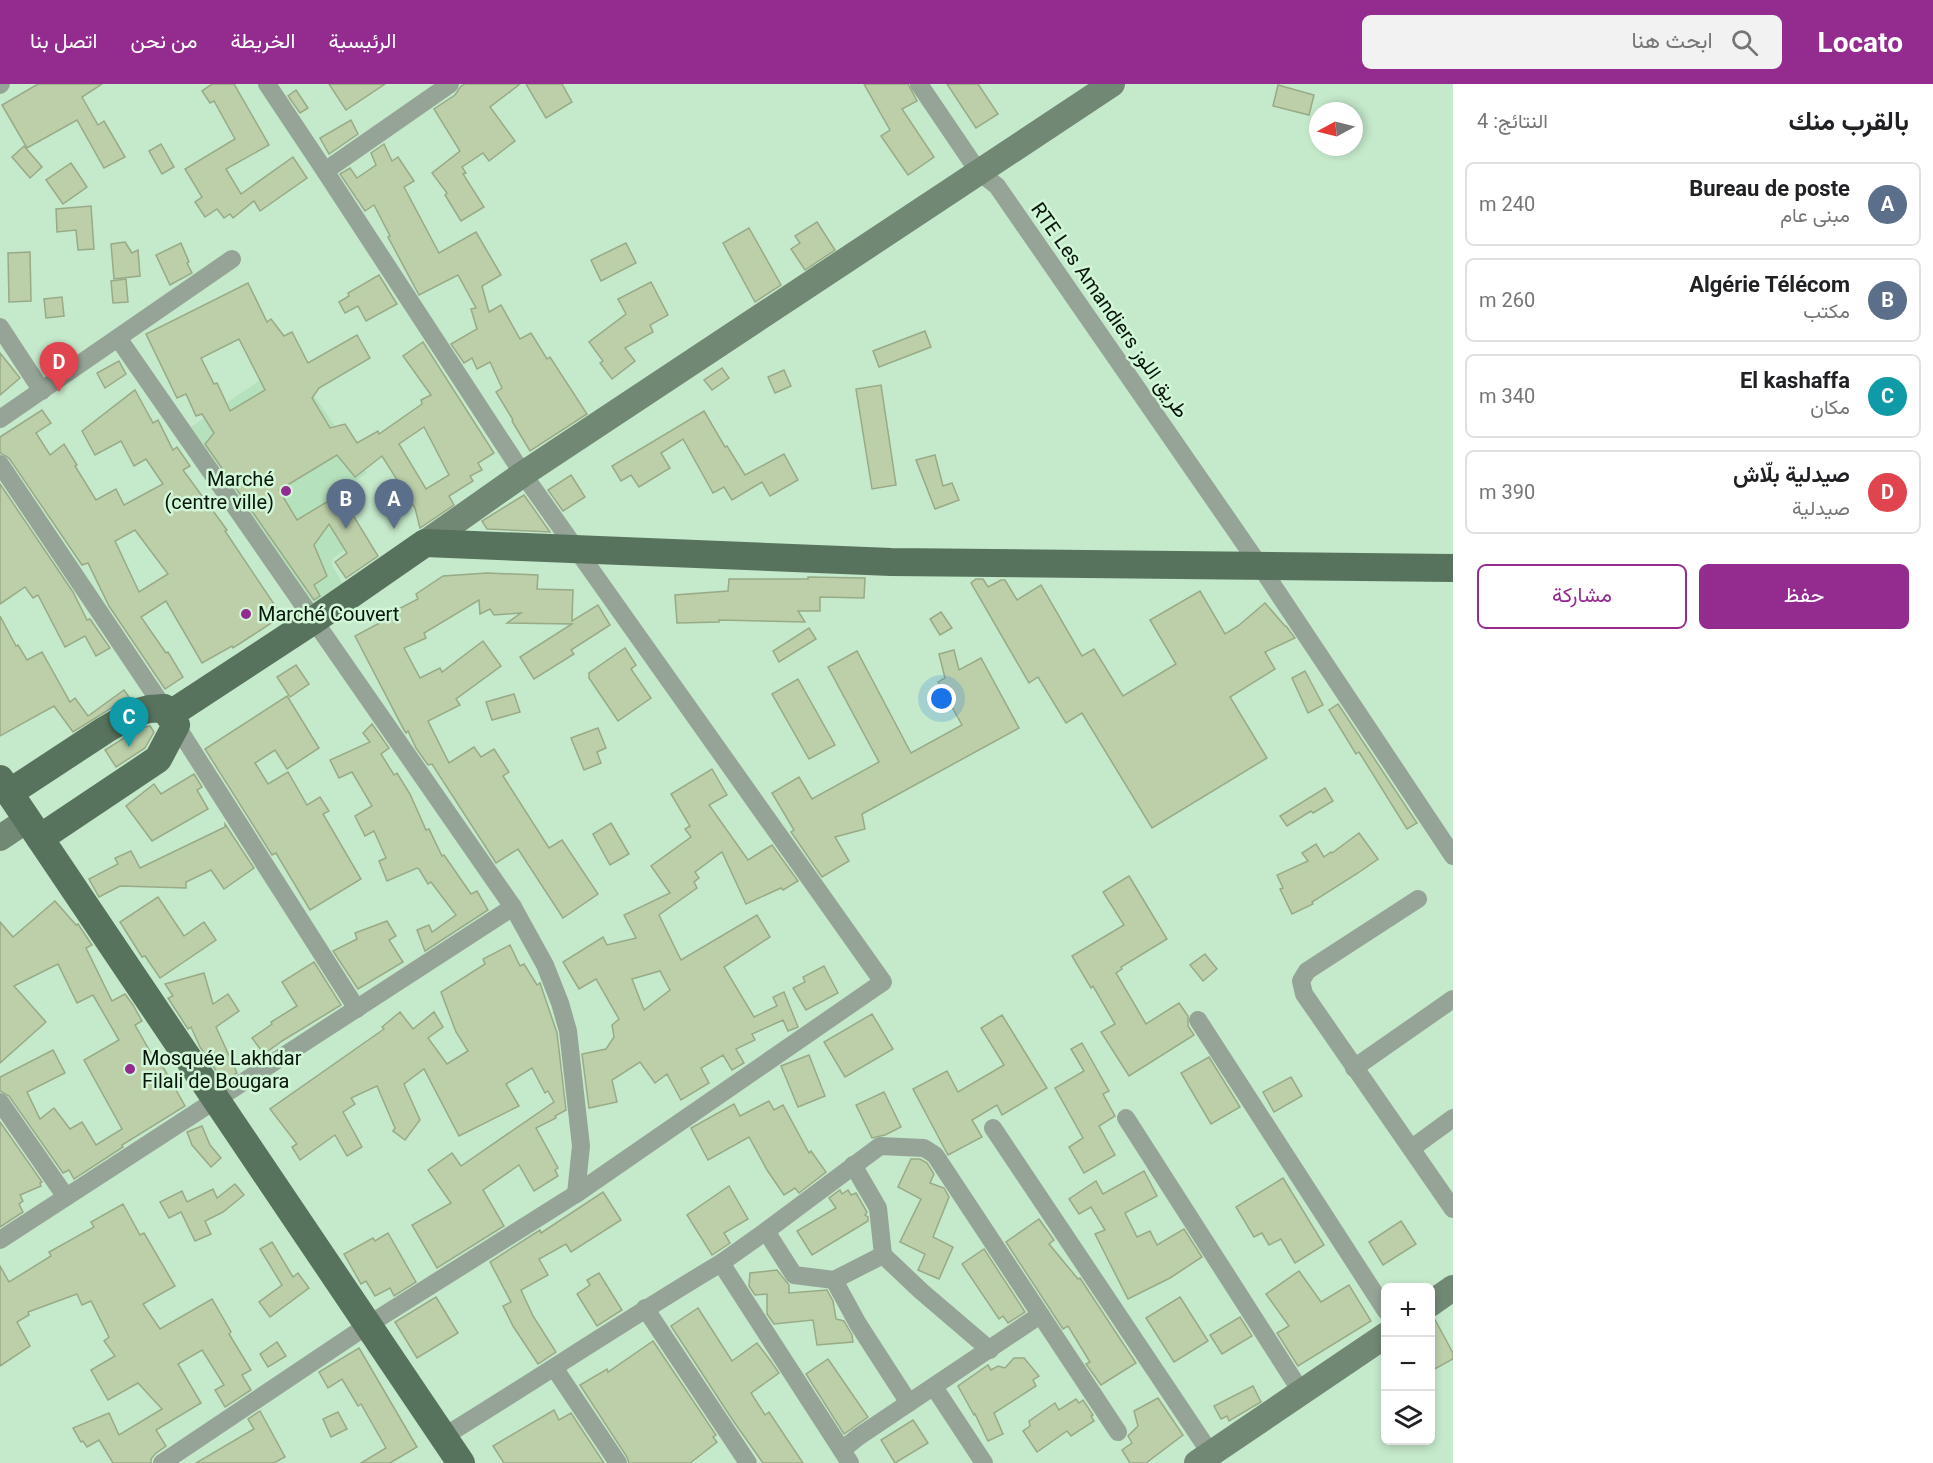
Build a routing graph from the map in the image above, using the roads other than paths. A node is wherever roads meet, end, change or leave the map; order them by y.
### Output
1 (267, 84) edge
2 (450, 84) edge
3 (919, 84) edge
4 (1112, 84) edge
5 (325, 171) junction
6 (978, 171) junction
7 (232, 259) dead end
8 (0, 327) edge
9 (118, 338) junction
10 (42, 391) junction
11 (0, 419) edge
12 (0, 464) edge
13 (523, 474) junction
14 (425, 543) junction
15 (575, 549) junction
16 (1260, 566) junction
17 (1453, 568) edge
18 (314, 620) junction
19 (170, 716) junction
20 (5, 786) edge
21 (34, 829) junction
22 (0, 838) edge
23 (1453, 856) edge
24 (1418, 899) dead end
25 (513, 908) junction
26 (1453, 999) edge
27 (357, 1008) junction
28 (1198, 1020) dead end
29 (1354, 1068) junction
30 (216, 1100) junction
31 (0, 1102) edge
32 (1126, 1118) dead end
33 (1453, 1118) edge
34 (993, 1128) dead end
35 (1412, 1148) junction
36 (853, 1165) junction
37 (576, 1194) junction
38 (66, 1197) junction
39 (1453, 1209) edge
40 (766, 1231) junction
41 (0, 1240) edge
42 (883, 1255) junction
43 (721, 1263) junction
44 (834, 1280) junction
45 (1381, 1303) edge
46 (645, 1308) junction
47 (1040, 1315) junction
48 (368, 1325) junction
49 (1383, 1337) edge
50 (990, 1350) junction
51 (555, 1369) junction
52 (934, 1387) junction
53 (1302, 1393) junction
54 (909, 1403) junction
55 (1118, 1432) dead end
56 (443, 1437) junction
57 (846, 1456) edge
58 (1204, 1458) edge
59 (162, 1463) edge
60 (461, 1463) edge
61 (618, 1463) edge
62 (748, 1463) edge
63 (984, 1463) edge

1 - 5 street
2 - 5 street
3 - 6 street, RTE Les Amandiers طريق اللوز
4 - 6 street
5 - 13 street
6 - 13 street
6 - 16 street, RTE Les Amandiers طريق اللوز
7 - 9 street
8 - 10 street
9 - 10 street
9 - 18 street
10 - 11 street
12 - 19 street
13 - 14 street
13 - 15 street
14 - 15 main road
14 - 18 main road
15 - 16 main road
15 - 37 street
16 - 17 main road
16 - 23 street, RTE Les Amandiers طريق اللوز
18 - 19 main road
18 - 25 street
19 - 20 main road
19 - 21 main road
19 - 27 street
20 - 21 main road
21 - 22 street
21 - 30 main road
24 - 29 street
25 - 27 street
25 - 37 street
26 - 29 street
27 - 30 street
28 - 45 street
29 - 35 street
30 - 38 street
30 - 48 main road
31 - 38 street
32 - 53 street
33 - 35 street
34 - 58 street
35 - 39 street
36 - 40 street
36 - 42 street
36 - 47 street
37 - 48 street
38 - 41 street
40 - 43 street
40 - 44 street
42 - 44 street
42 - 50 street
43 - 46 street
43 - 57 street
44 - 54 street
46 - 51 street
46 - 62 street
47 - 50 street
47 - 55 street
48 - 56 main road
48 - 59 street
49 - 53 street
50 - 52 street
51 - 56 street
51 - 61 street
52 - 54 street
52 - 63 street
53 - 58 street
54 - 57 street
56 - 60 main road

